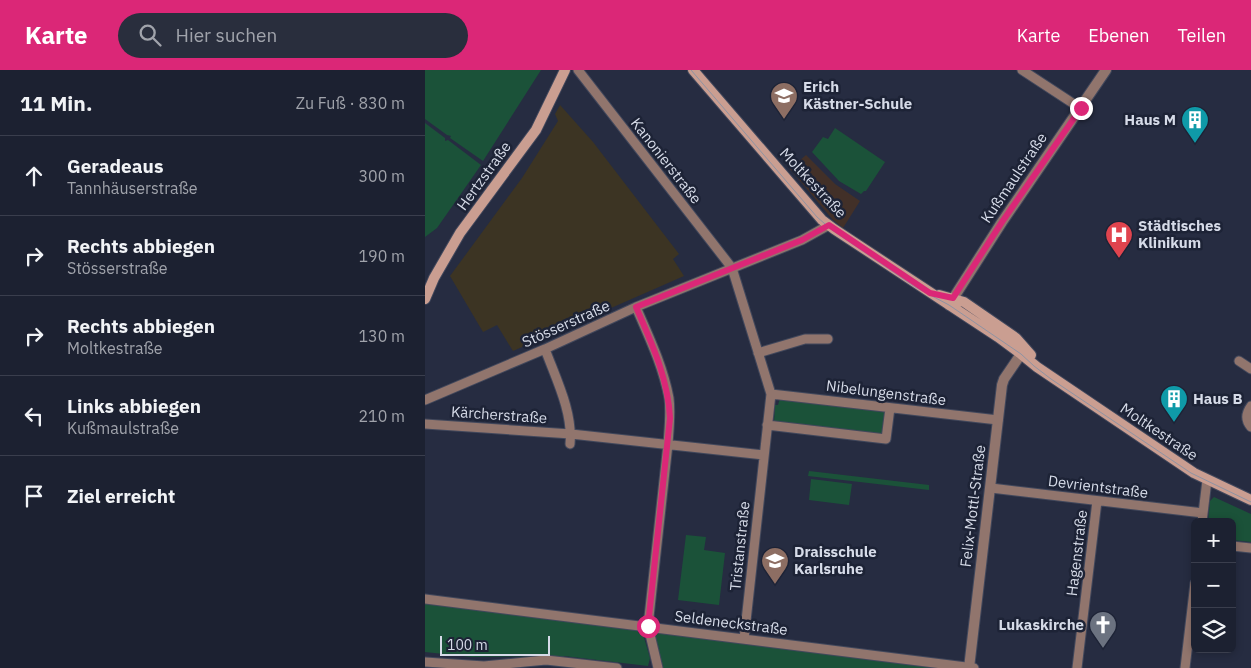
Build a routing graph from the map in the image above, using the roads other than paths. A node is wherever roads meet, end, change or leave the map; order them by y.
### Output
1 (565, 70) edge
2 (578, 70) edge
3 (693, 70) edge
4 (1022, 70) edge
5 (1106, 70) edge
6 (1080, 108) junction
7 (829, 225) junction
8 (733, 268) junction
9 (425, 299) edge
10 (951, 301) junction
11 (636, 307) junction
12 (827, 339) dead end
13 (545, 349) junction
14 (758, 353) junction
15 (1021, 354) junction
16 (1239, 362) dead end
17 (1251, 369) edge
18 (1056, 380) junction
19 (771, 394) junction
20 (425, 400) edge
21 (1251, 406) edge
22 (890, 408) junction
23 (998, 420) junction
24 (425, 424) edge
25 (767, 425) junction
26 (1251, 427) edge
27 (571, 434) junction
28 (570, 444) dead end
29 (668, 444) junction
30 (764, 455) junction
31 (1207, 480) junction
32 (991, 488) junction
33 (1097, 500) junction
34 (1251, 500) edge
35 (1202, 517) edge
36 (1236, 546) edge
37 (1251, 548) edge
38 (425, 599) edge
39 (1192, 608) edge
40 (648, 626) junction
41 (744, 639) junction
42 (425, 662) edge
43 (555, 664) edge
44 (617, 668) edge
45 (658, 668) edge
46 (969, 668) edge
47 (974, 668) edge
48 (1077, 668) edge
49 (1185, 668) edge

1 - 9 main road, Hertzstraße
2 - 8 street, Kanonierstraße
3 - 7 main road, Moltkestraße
4 - 6 street
5 - 6 street, Kußmaulstraße
6 - 10 street, Kußmaulstraße
7 - 8 street, Stösserstraße
7 - 10 main road, Moltkestraße
8 - 11 street, Stösserstraße
8 - 14 street
10 - 15 main road, Moltkestraße
10 - 18 main road, Moltkestraße
11 - 13 street, Stösserstraße
11 - 29 street
12 - 14 street
13 - 20 street, Stösserstraße
13 - 27 street
14 - 19 street
15 - 18 main road, Moltkestraße
15 - 23 street, Felix-Mottl-Straße
16 - 17 street
18 - 31 main road, Moltkestraße
19 - 22 street, Nibelungenstraße
19 - 25 street, Tristanstraße
21 - 26 street
22 - 23 street, Nibelungenstraße
22 - 25 street
23 - 32 street, Felix-Mottl-Straße
24 - 27 street, Kärcherstraße
25 - 30 street, Tristanstraße
27 - 28 street
27 - 29 street, Kärcherstraße
29 - 30 street, Kärcherstraße
29 - 40 street
30 - 41 street, Tristanstraße
31 - 34 main road, Moltkestraße
31 - 35 street
32 - 33 street, Devrientstraße
32 - 46 street, Felix-Mottl-Straße
33 - 35 street, Devrientstraße
33 - 48 street, Hagenstraße
36 - 37 street
38 - 40 street, Seldeneckstraße
39 - 49 street
40 - 41 street, Seldeneckstraße
40 - 45 street
41 - 46 street, Seldeneckstraße
42 - 43 street
43 - 44 street
46 - 47 street, Seldeneckstraße

